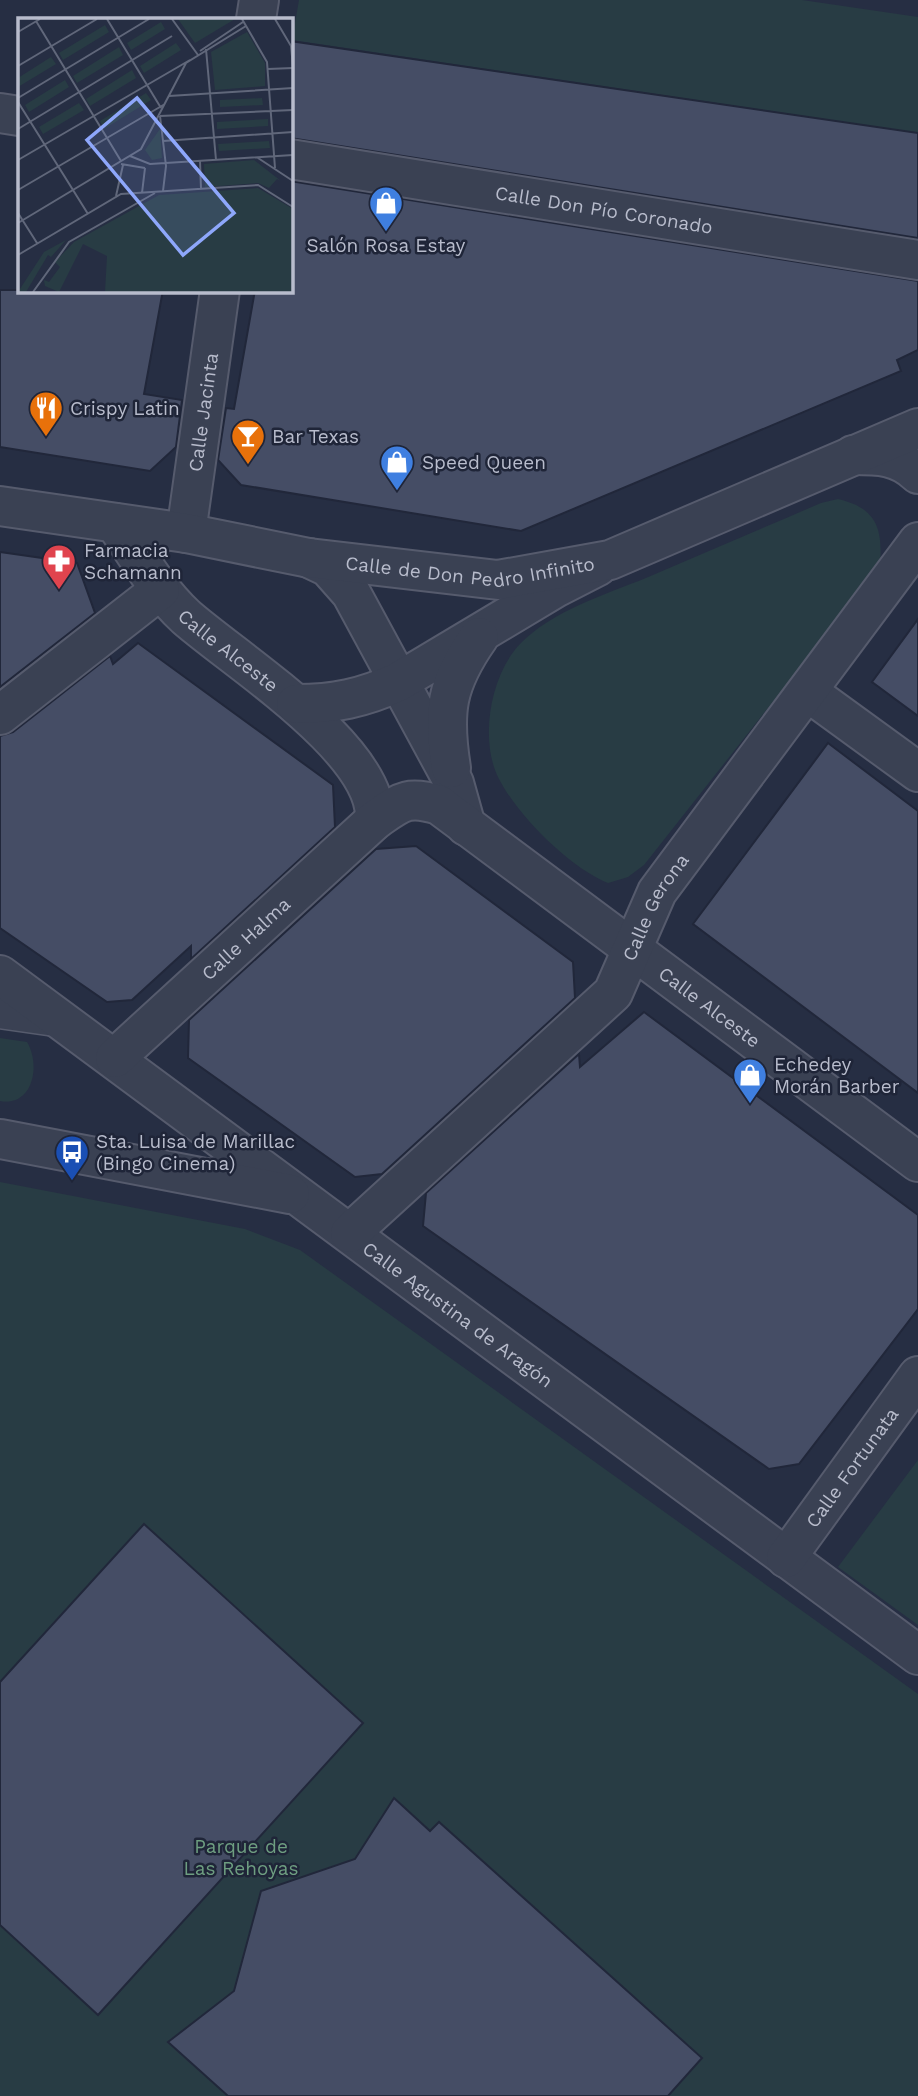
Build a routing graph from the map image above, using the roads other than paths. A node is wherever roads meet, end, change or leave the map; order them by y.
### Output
1 (259, 0) edge
2 (256, 18) edge
3 (0, 113) edge
4 (18, 116) edge
5 (292, 159) edge
6 (918, 260) edge
7 (220, 292) edge
8 (918, 428) edge
9 (853, 455) junction
10 (918, 474) edge
11 (0, 506) edge
12 (115, 523) junction
13 (186, 533) junction
14 (918, 542) edge
15 (309, 558) junction
16 (610, 560) junction
17 (160, 590) junction
18 (481, 635) junction
19 (398, 682) junction
20 (808, 692) junction
21 (296, 704) junction
22 (0, 715) edge
23 (918, 772) edge
24 (454, 783) junction
25 (375, 820) junction
26 (466, 826) junction
27 (631, 951) junction
28 (0, 975) edge
29 (0, 1013) edge
30 (67, 1023) junction
31 (114, 1058) junction
32 (0, 1139) edge
33 (918, 1162) edge
34 (296, 1195) junction
35 (350, 1233) junction
36 (918, 1376) edge
37 (786, 1558) junction
38 (918, 1655) edge

1 - 2 street
3 - 4 street
5 - 6 street, Calle Don Pío Coronado
7 - 13 street, Calle Jacinta
8 - 9 street, Calle de Don Pedro Infinito
9 - 10 street
9 - 16 street, Calle de Don Pedro Infinito
11 - 12 street, Calle de Don Pedro Infinito
12 - 13 street, Calle de Don Pedro Infinito
12 - 17 street, Calle Alceste
13 - 15 street, Calle de Don Pedro Infinito
14 - 20 street, Calle Gerona
15 - 16 street, Calle de Don Pedro Infinito
15 - 19 street, Calle Alceste
16 - 18 street, Calle Alceste
17 - 21 street, Calle Alceste
17 - 22 street
18 - 19 street, Calle Alceste
18 - 24 street, Calle Alceste
19 - 21 street, Calle Alceste
19 - 24 street, Calle Alceste
20 - 23 street
20 - 27 street, Calle Gerona
21 - 25 street, Calle Alceste
24 - 26 street, Calle Alceste
25 - 26 street, Calle Alceste
25 - 31 street, Calle Halma
26 - 27 street, Calle Alceste
27 - 33 street, Calle Alceste
27 - 35 street, Calle Gerona
28 - 30 street, Calle Agustina de Aragón
29 - 30 lane
30 - 31 street, Calle Agustina de Aragón
31 - 34 street, Calle Agustina de Aragón
32 - 34 street
34 - 35 street, Calle Agustina de Aragón
35 - 37 street, Calle Agustina de Aragón
36 - 37 street, Calle Fortunata
37 - 38 street, Calle Agustina de Aragón

